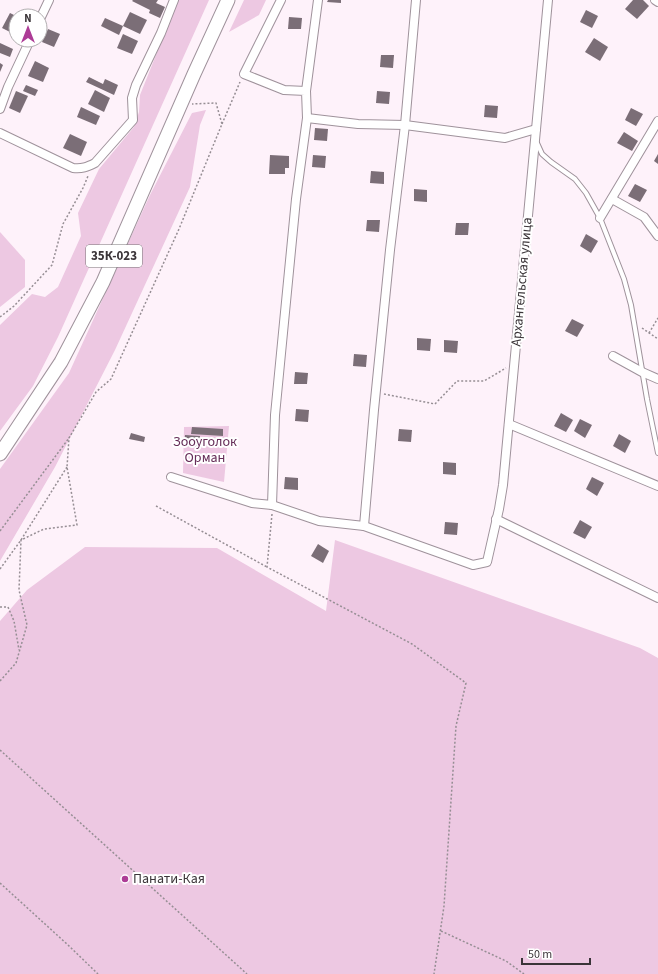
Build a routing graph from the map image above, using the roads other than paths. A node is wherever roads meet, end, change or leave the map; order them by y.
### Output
1 (174, 0) edge
2 (228, 0) edge
3 (281, 0) edge
4 (318, 0) edge
5 (416, 0) edge
6 (548, 0) edge
7 (26, 48) edge
8 (306, 91) junction
9 (0, 109) edge
10 (307, 118) junction
11 (658, 121) edge
12 (405, 125) junction
13 (536, 129) junction
14 (0, 133) edge
15 (535, 139) junction
16 (612, 199) junction
17 (600, 218) junction
18 (658, 236) edge
19 (613, 356) dead end
20 (642, 372) junction
21 (658, 379) edge
22 (509, 424) junction
23 (0, 454) edge
24 (658, 454) edge
25 (171, 477) dead end
26 (658, 486) edge
27 (272, 505) junction
28 (496, 519) junction
29 (364, 526) junction
30 (658, 598) edge

1 - 14 street
2 - 23 main road, 35К-023
3 - 8 street
4 - 8 street
5 - 12 street
6 - 13 street, Архангельская улица
7 - 9 street
8 - 10 street
10 - 12 street
10 - 27 street
11 - 16 street
12 - 13 street
12 - 29 street
13 - 15 street, Архангельская улица
15 - 17 lane
15 - 22 street, Архангельская улица
16 - 17 street
16 - 18 street
17 - 20 lane
19 - 20 street
20 - 21 street
20 - 24 lane
22 - 26 street
22 - 28 street, Архангельская улица
25 - 27 street
27 - 29 street
28 - 29 street, Архангельская улица
28 - 30 street

